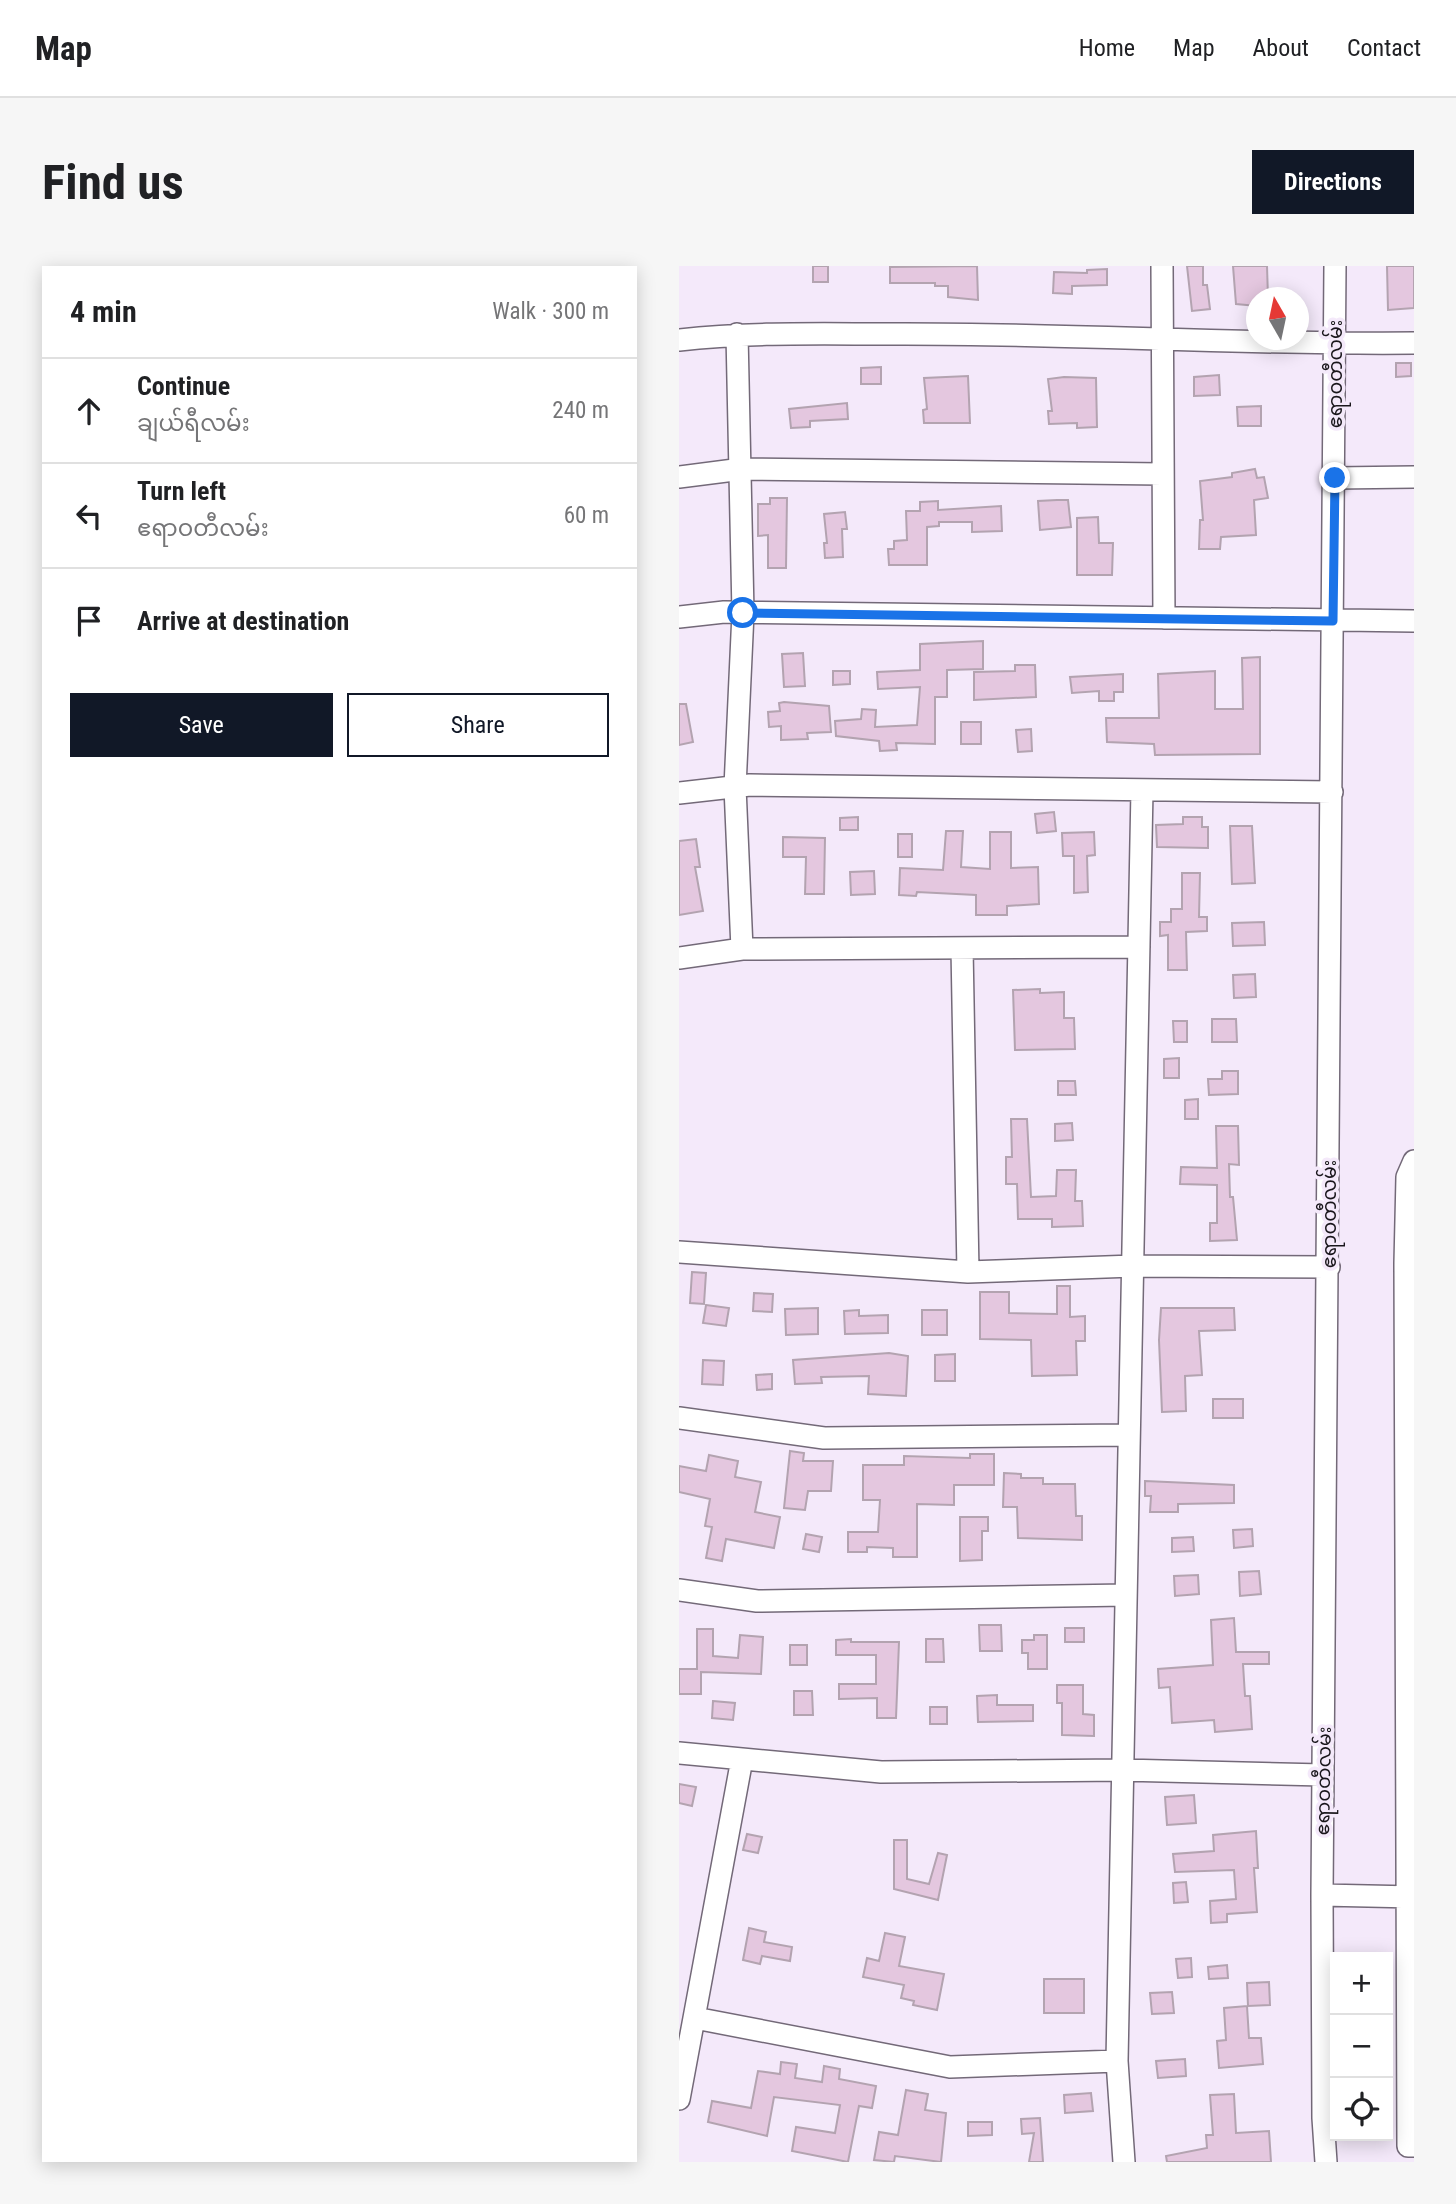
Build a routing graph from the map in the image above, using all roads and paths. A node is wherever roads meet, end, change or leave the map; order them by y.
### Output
1 (1162, 266) edge
2 (1335, 266) edge
3 (737, 334) junction
4 (1160, 339) junction
5 (679, 340) edge
6 (1414, 343) edge
7 (1335, 344) junction
8 (743, 469) junction
9 (1162, 474) junction
10 (679, 477) edge
11 (1414, 477) edge
12 (1335, 478) junction
13 (743, 613) junction
14 (679, 617) edge
15 (1164, 618) junction
16 (1333, 621) junction
17 (1414, 621) edge
18 (735, 787) junction
19 (1142, 790) junction
20 (1332, 792) junction
21 (679, 793) edge
22 (1139, 947) junction
23 (962, 948) junction
24 (742, 950) junction
25 (679, 958) edge
26 (1414, 1161) edge
27 (679, 1252) edge
28 (1409, 1263) edge
29 (1133, 1266) junction
30 (1329, 1267) junction
31 (968, 1272) junction
32 (1410, 1399) edge
33 (679, 1418) edge
34 (1129, 1435) junction
35 (679, 1590) edge
36 (1126, 1595) junction
37 (679, 1753) edge
38 (742, 1759) junction
39 (1410, 1760) edge
40 (1123, 1770) junction
41 (1323, 1774) junction
42 (1322, 1895) junction
43 (1411, 1897) edge
44 (695, 2018) junction
45 (1117, 2061) junction
46 (679, 2099) edge
47 (1414, 2146) edge
48 (1124, 2162) edge
49 (1326, 2162) edge

1 - 4 street
2 - 7 street, ဧရာဝတီလမ်း
3 - 4 street
3 - 5 street
3 - 8 street
4 - 7 street
4 - 9 street
6 - 7 street
7 - 12 street, ဧရာဝတီလမ်း
8 - 9 street
8 - 10 street
8 - 13 street
9 - 15 street
11 - 12 street
12 - 16 street, ဧရာဝတီလမ်း
13 - 14 street
13 - 15 street
13 - 18 street
15 - 16 street
16 - 17 street
16 - 20 street, ဧရာဝတီလမ်း
18 - 19 street
18 - 21 street
18 - 24 street
19 - 20 street
19 - 22 street
20 - 30 street, ဧရာဝတီလမ်း
22 - 23 street
22 - 29 street
23 - 24 street
23 - 31 street
24 - 25 street
26 - 28 street
27 - 31 street
28 - 32 street
29 - 30 street
29 - 31 street
29 - 34 street
30 - 41 street, ဧရာဝတီလမ်း
32 - 39 street
33 - 34 street
34 - 36 street
35 - 36 street
36 - 40 street
37 - 38 street
38 - 40 street
38 - 44 street
39 - 43 street
40 - 41 street
40 - 45 street
41 - 42 street, ဧရာဝတီလမ်း
42 - 43 street
42 - 49 street, ဧရာဝတီလမ်း
43 - 47 street
44 - 45 street
44 - 46 street
45 - 48 street

